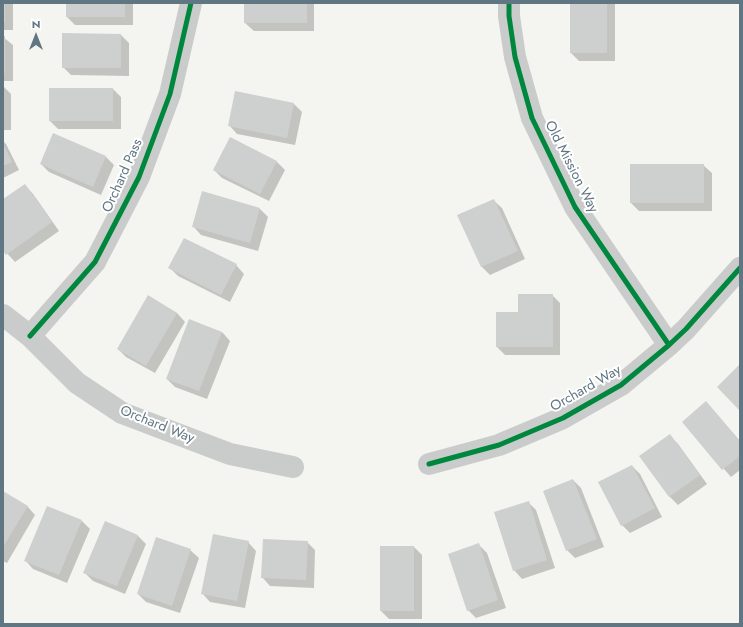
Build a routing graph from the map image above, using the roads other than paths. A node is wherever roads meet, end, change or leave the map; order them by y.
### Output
1 (191, 3) edge
2 (509, 3) edge
3 (740, 268) edge
4 (3, 315) edge
5 (30, 336) junction
6 (669, 345) junction
7 (429, 464) dead end
8 (294, 466) dead end

1 - 5 street, Orchard Pass
2 - 6 street, Old Mission Way
3 - 6 street, Orchard Way
4 - 5 street, Orchard Way
5 - 8 street, Orchard Way
6 - 7 street, Orchard Way

